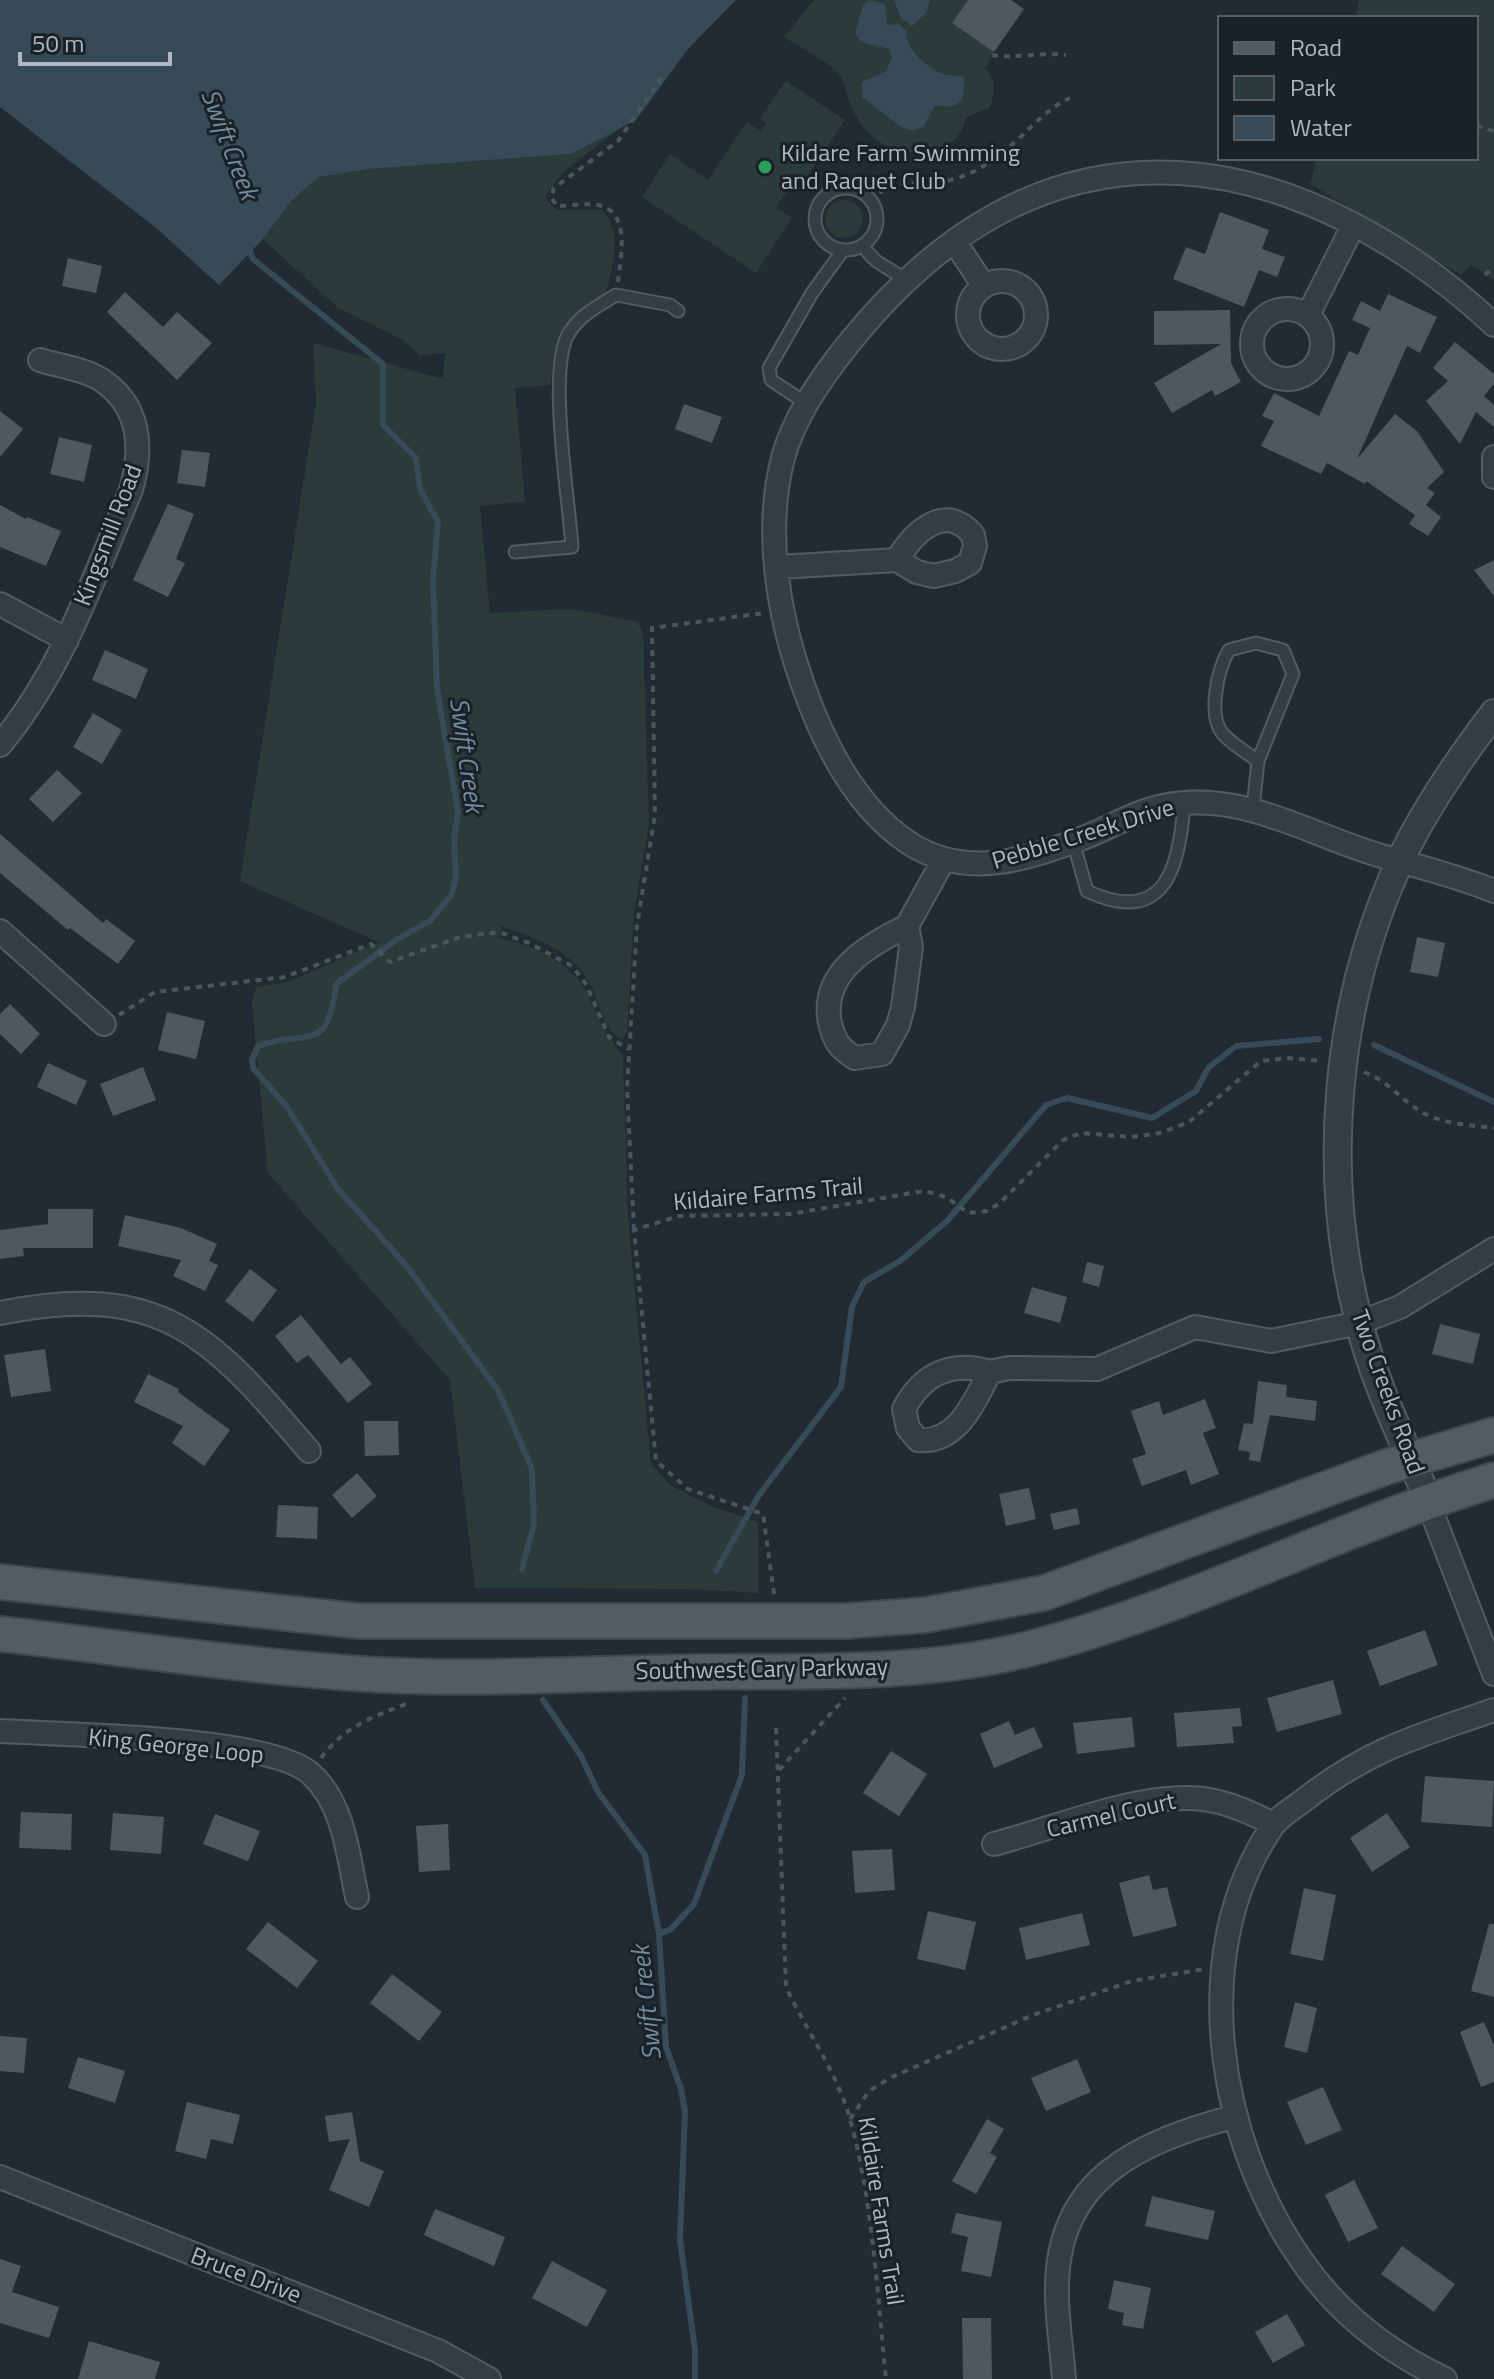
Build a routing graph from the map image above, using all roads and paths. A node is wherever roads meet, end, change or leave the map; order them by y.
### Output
1 (992, 55) dead end
2 (1066, 55) dead end
3 (664, 74) dead end
4 (1070, 98) dead end
5 (870, 200) junction
6 (1353, 226) junction
7 (954, 241) junction
8 (862, 246) junction
9 (843, 250) junction
10 (1494, 267) edge
11 (1485, 275) dead end
12 (618, 276) dead end
13 (905, 279) junction
14 (984, 286) dead end
15 (678, 311) dead end
16 (1308, 315) dead end
17 (1494, 325) edge
18 (40, 360) dead end
19 (807, 404) junction
20 (1494, 457) edge
21 (1494, 477) edge
22 (515, 552) dead end
23 (897, 560) dead end
24 (778, 567) junction
25 (0, 604) edge
26 (782, 610) junction
27 (67, 640) junction
28 (1494, 713) edge
29 (0, 745) edge
30 (1258, 761) junction
31 (1184, 803) junction
32 (1253, 808) junction
33 (1073, 841) junction
34 (1401, 859) junction
35 (943, 861) junction
36 (1494, 891) edge
37 (907, 926) junction
38 (0, 931) edge
39 (104, 1024) joint
40 (628, 1049) junction
41 (1323, 1062) dead end
42 (1363, 1072) dead end
43 (1494, 1128) edge
44 (634, 1230) junction
45 (1494, 1249) edge
46 (0, 1313) edge
47 (1359, 1323) junction
48 (990, 1372) dead end
49 (1494, 1435) edge
50 (309, 1451) dead end
51 (1494, 1480) edge
52 (1420, 1482) junction
53 (0, 1582) edge
54 (774, 1595) dead end
55 (0, 1634) edge
56 (1494, 1674) edge
57 (853, 1690) dead end
58 (419, 1697) dead end
59 (1494, 1710) edge
60 (776, 1728) dead end
61 (0, 1731) edge
62 (779, 1770) junction
63 (309, 1772) junction
64 (1273, 1824) junction
65 (994, 1844) dead end
66 (357, 1897) dead end
67 (1223, 1968) junction
68 (1236, 2116) junction
69 (850, 2119) junction
70 (0, 2177) edge
71 (489, 2379) edge
72 (886, 2379) edge
73 (1064, 2379) edge
74 (1445, 2379) edge

1 - 2 path
3 - 12 path
4 - 5 path
5 - 8 lane
5 - 9 lane
6 - 7 street, Pebble Creek Drive
6 - 16 street
6 - 17 street, Pebble Creek Drive
7 - 13 street, Pebble Creek Drive
7 - 14 street
8 - 9 lane
8 - 13 lane
9 - 19 lane
10 - 11 path
13 - 19 street, Pebble Creek Drive
15 - 22 lane
18 - 27 street, Kingsmill Road
19 - 24 street, Pebble Creek Drive
20 - 21 street
23 - 24 street
24 - 26 street, Pebble Creek Drive
25 - 27 street
26 - 35 street, Pebble Creek Drive
26 - 40 path
27 - 29 street, Kingsmill Road
28 - 34 street, Two Creeks Road
30 - 30 lane
30 - 32 lane
31 - 32 street, Pebble Creek Drive
31 - 33 street, Pebble Creek Drive
31 - 33 lane
32 - 34 street, Pebble Creek Drive
33 - 35 street, Pebble Creek Drive
34 - 36 street, Pebble Creek Drive
34 - 47 street, Two Creeks Road
35 - 37 street
37 - 37 street
38 - 39 street
39 - 40 path
40 - 44 path
41 - 44 path, Kildaire Farms Trail
42 - 43 path
44 - 54 path
45 - 47 street
46 - 50 street
47 - 48 street
47 - 52 street, Two Creeks Road
49 - 52 main road, Southwest Cary Parkway
51 - 52 main road, Southwest Cary Parkway
52 - 53 main road, Southwest Cary Parkway
52 - 55 main road, Southwest Cary Parkway
52 - 56 street
57 - 62 path
58 - 63 path
59 - 64 street
60 - 62 path, Kildaire Farms Trail
61 - 63 street, King George Loop
62 - 69 path, Kildaire Farms Trail
63 - 66 street, King George Loop
64 - 65 street, Carmel Court
64 - 67 street
67 - 68 street
67 - 69 path
68 - 73 street
68 - 74 street
69 - 72 path, Kildaire Farms Trail
70 - 71 street, Bruce Drive

